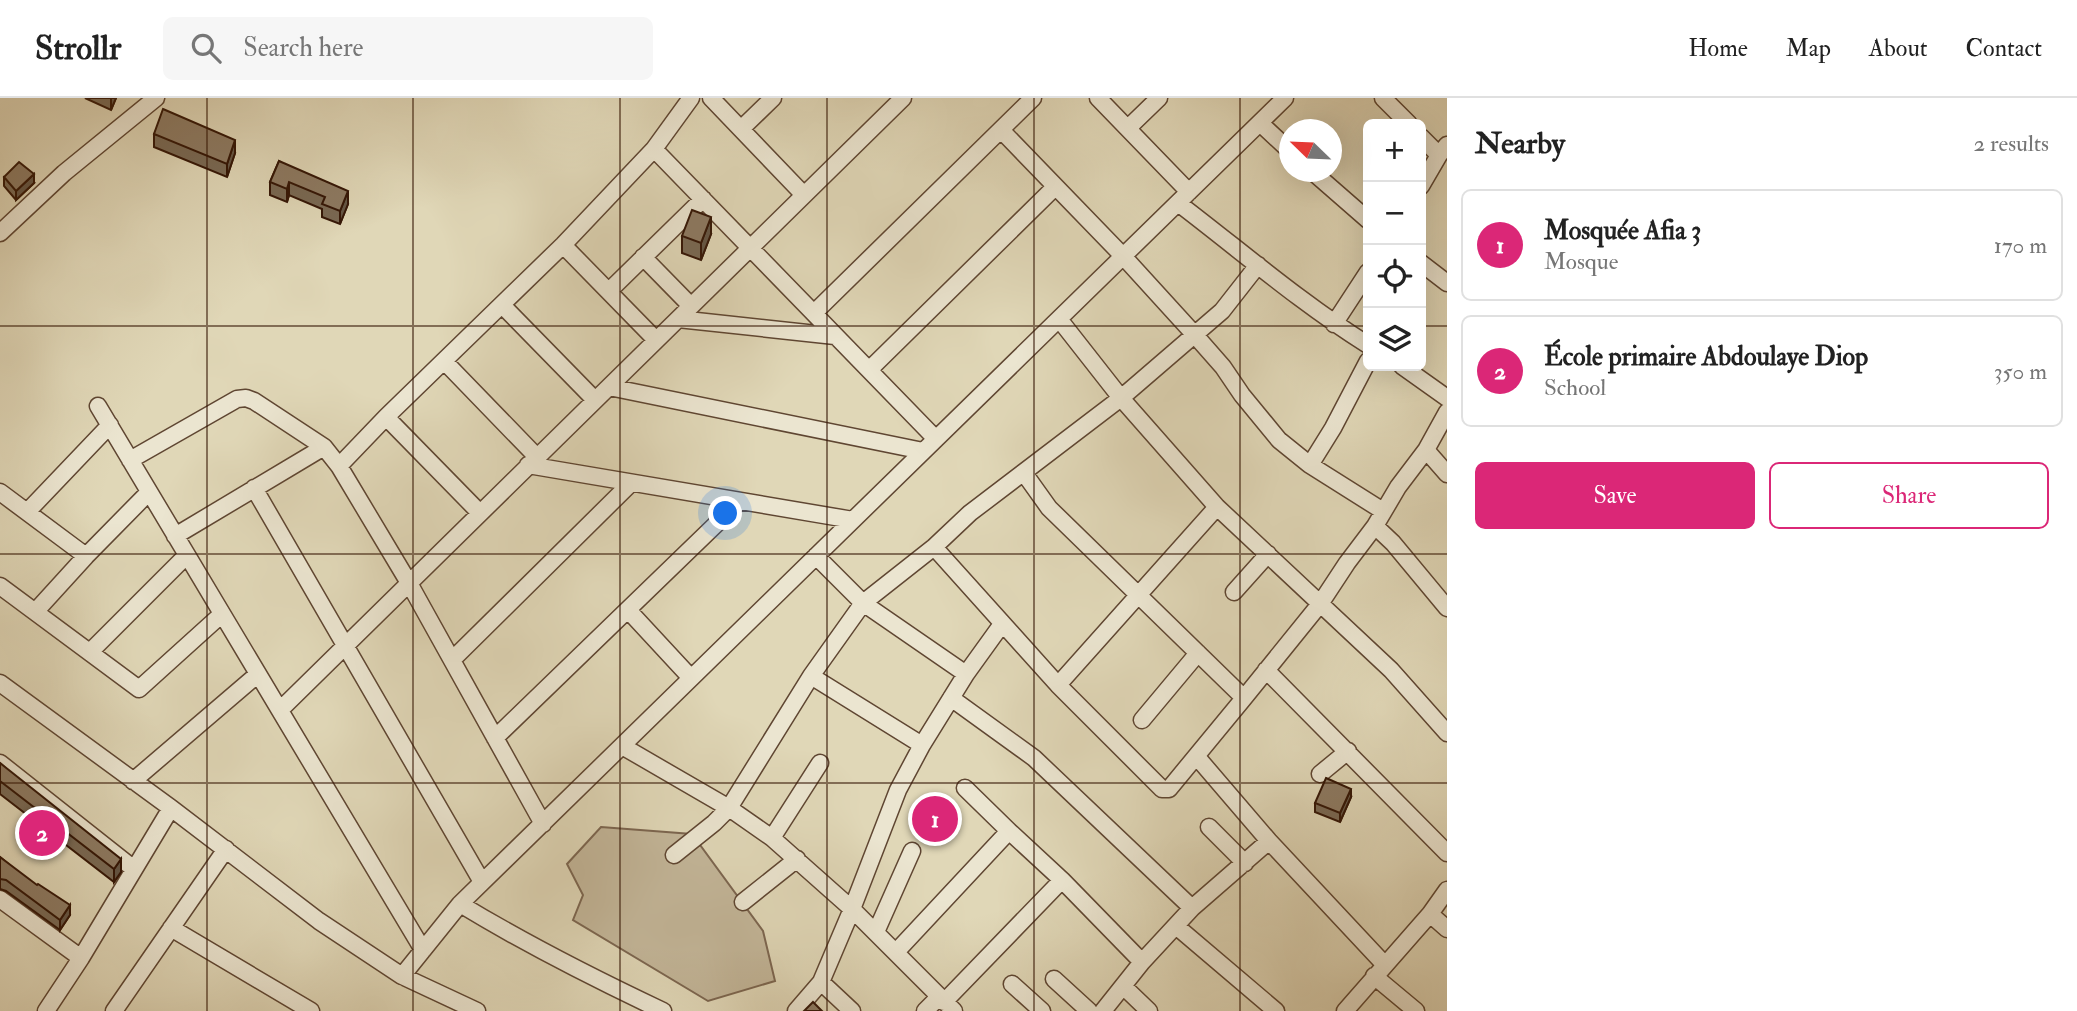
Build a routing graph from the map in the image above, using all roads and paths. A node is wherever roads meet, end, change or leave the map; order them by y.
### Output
1 (156, 98) edge
2 (691, 98) edge
3 (711, 98) edge
4 (773, 98) edge
5 (903, 98) edge
6 (1033, 98) edge
7 (1098, 98) edge
8 (1159, 98) edge
9 (1285, 98) edge
10 (1383, 98) edge
11 (1404, 119) edge
12 (1260, 123) junction
13 (1128, 128) junction
14 (741, 129) junction
15 (1000, 130) junction
16 (1426, 140) edge
17 (1279, 141) edge
18 (654, 149) junction
19 (1443, 150) edge
20 (1324, 182) edge
21 (1423, 182) edge
22 (1055, 187) junction
23 (804, 194) junction
24 (1184, 197) junction
25 (703, 199) junction
26 (1363, 216) edge
27 (0, 233) edge
28 (563, 245) junction
29 (750, 248) junction
30 (1123, 256) junction
31 (643, 257) junction
32 (1258, 265) junction
33 (1426, 267) edge
34 (1363, 280) edge
35 (1447, 283) edge
36 (609, 292) junction
37 (502, 305) junction
38 (691, 306) junction
39 (814, 313) junction
40 (678, 319) junction
41 (1059, 319) junction
42 (1334, 324) junction
43 (1194, 334) junction
44 (835, 336) junction
45 (656, 340) junction
46 (1363, 342) edge
47 (444, 361) junction
48 (869, 370) junction
49 (1363, 371) edge
50 (1409, 371) edge
51 (609, 387) junction
52 (1121, 398) junction
53 (1447, 398) edge
54 (595, 400) junction
55 (98, 406) dead end
56 (1447, 412) edge
57 (386, 417) junction
58 (110, 425) junction
59 (936, 439) junction
60 (324, 447) junction
61 (1426, 450) junction
62 (923, 452) junction
63 (131, 460) junction
64 (533, 461) junction
65 (1310, 465) junction
66 (340, 466) junction
67 (1024, 473) junction
68 (1447, 474) edge
69 (631, 484) junction
70 (254, 488) junction
71 (0, 492) edge
72 (149, 492) junction
73 (740, 502) junction
74 (1217, 507) junction
75 (27, 512) junction
76 (480, 513) junction
77 (1379, 519) junction
78 (853, 520) junction
79 (175, 536) junction
80 (934, 547) junction
81 (1268, 554) junction
82 (187, 555) junction
83 (86, 556) junction
84 (816, 556) junction
85 (409, 583) junction
86 (0, 586) edge
87 (1234, 592) dead end
88 (1139, 595) junction
89 (863, 603) junction
90 (1320, 604) junction
91 (1447, 608) edge
92 (628, 610) junction
93 (35, 612) junction
94 (222, 614) junction
95 (1002, 624) junction
96 (346, 645) junction
97 (90, 652) junction
98 (1198, 653) junction
99 (452, 660) junction
100 (1266, 670) junction
101 (258, 674) junction
102 (966, 674) junction
103 (811, 676) junction
104 (691, 678) junction
105 (0, 683) edge
106 (1058, 685) junction
107 (951, 698) junction
108 (1244, 698) junction
109 (280, 710) junction
110 (1142, 720) dead end
111 (1447, 733) edge
112 (495, 738) junction
113 (922, 745) junction
114 (622, 746) junction
115 (1348, 751) junction
116 (1196, 757) junction
117 (0, 763) edge
118 (820, 763) dead end
119 (1320, 774) dead end
120 (134, 781) junction
121 (965, 788) dead end
122 (171, 807) junction
123 (729, 808) junction
124 (542, 824) junction
125 (1209, 827) dead end
126 (1009, 831) junction
127 (772, 838) junction
128 (1269, 841) junction
129 (226, 849) junction
130 (912, 851) dead end
131 (1447, 853) edge
132 (674, 855) dead end
133 (797, 859) junction
134 (1245, 863) junction
135 (134, 869) junction
136 (1062, 880) junction
137 (482, 882) junction
138 (1447, 890) edge
139 (0, 898) edge
140 (743, 902) dead end
141 (460, 904) junction
142 (1192, 908) junction
143 (852, 909) junction
144 (1430, 914) junction
145 (1176, 926) junction
146 (171, 928) junction
147 (1447, 929) edge
148 (876, 932) junction
149 (423, 950) junction
150 (896, 952) junction
151 (81, 958) junction
152 (1142, 962) junction
153 (1379, 970) junction
154 (402, 976) junction
155 (1054, 979) dead end
156 (821, 982) junction
157 (1012, 984) dead end
158 (1123, 986) junction
159 (946, 1003) edge
160 (46, 1011) edge
161 (114, 1011) edge
162 (311, 1011) edge
163 (477, 1011) edge
164 (663, 1011) edge
165 (796, 1011) edge
166 (852, 1011) edge
167 (925, 1011) edge
168 (1042, 1011) edge
169 (1089, 1011) edge
170 (1103, 1011) edge
171 (1149, 1011) edge
172 (1276, 1011) edge
173 (1345, 1011) edge
174 (1416, 1011) edge

1 - 27 street
2 - 18 street
3 - 14 street
4 - 14 street
5 - 23 street
6 - 15 street
7 - 13 street
8 - 13 street
9 - 12 street
10 - 11 street
12 - 17 street
12 - 24 street
13 - 24 street
14 - 23 street
15 - 22 street
15 - 39 street
16 - 19 street
18 - 25 street
18 - 28 street
19 - 21 street
20 - 26 street
22 - 30 street
22 - 48 street
23 - 29 street
24 - 30 street
24 - 32 street
25 - 29 street
25 - 31 street
28 - 36 street
28 - 37 street
29 - 38 street
29 - 39 street
30 - 41 street
30 - 43 street
31 - 36 street
31 - 38 street
32 - 42 street
32 - 43 street
33 - 35 street
34 - 42 street
36 - 45 street
37 - 47 street
37 - 54 street
38 - 40 street
39 - 44 street
40 - 44 street
40 - 45 street
41 - 52 street
41 - 59 street
42 - 46 street
43 - 52 street
43 - 65 street
44 - 48 street
45 - 51 street
47 - 57 street
47 - 64 street
48 - 59 street
49 - 65 street
50 - 53 street
51 - 54 street
51 - 62 street
52 - 67 street
52 - 74 street
54 - 64 street
55 - 58 street
56 - 61 street
57 - 66 street
57 - 76 street
58 - 63 street
58 - 75 street
59 - 62 street
60 - 63 street
60 - 66 street
60 - 70 street
61 - 68 street
61 - 77 street
62 - 78 street
63 - 72 street
64 - 69 street
64 - 76 street
65 - 77 street
66 - 85 street
67 - 80 street
67 - 88 street
69 - 73 street
69 - 99 street
70 - 79 street
70 - 96 street
71 - 75 street
72 - 79 street
72 - 83 street
73 - 78 street
73 - 92 street
74 - 81 street
74 - 88 street
75 - 83 street
76 - 85 street
77 - 90 street
77 - 91 street
78 - 84 street
79 - 82 street
80 - 89 street
80 - 95 street
81 - 87 street
81 - 90 street
82 - 94 street
82 - 97 street
83 - 93 street
84 - 89 street
84 - 104 street
85 - 96 street
85 - 99 street
86 - 93 street
88 - 98 street
88 - 106 street
89 - 102 street
89 - 103 street
90 - 100 street
90 - 111 street
92 - 104 street
92 - 112 street
93 - 97 street
94 - 97 street
94 - 101 street
95 - 102 street
95 - 106 street
96 - 109 street
96 - 137 street
98 - 108 street
98 - 110 street
99 - 112 street
100 - 108 street
100 - 115 street
101 - 109 street
101 - 120 street
102 - 107 street
103 - 113 street
103 - 123 street
104 - 114 street
105 - 120 street
106 - 116 street
107 - 113 street
107 - 142 street
108 - 116 street
109 - 149 street
112 - 124 street
113 - 143 street
114 - 123 street
114 - 124 street
115 - 119 street
115 - 131 street
116 - 128 street
117 - 135 street
118 - 127 street
120 - 122 street
121 - 126 street
122 - 129 street
122 - 135 street
123 - 127 street
123 - 132 street
124 - 137 street
125 - 134 street
126 - 136 street
126 - 150 street
127 - 133 street
128 - 134 street
128 - 153 street
129 - 146 street
129 - 154 street
130 - 148 street
133 - 140 street
133 - 143 street
134 - 142 street
135 - 151 street
136 - 152 street
136 - 159 street
137 - 141 street
138 - 144 street
139 - 151 street
141 - 149 street
141 - 164 street
142 - 145 street
143 - 148 street
143 - 156 street
144 - 147 street
144 - 153 street
145 - 152 street
145 - 172 street
146 - 161 street
146 - 162 street
148 - 150 street
149 - 154 street
150 - 159 street
151 - 160 street
152 - 158 street
153 - 173 street
153 - 174 street
154 - 163 street
155 - 169 street
156 - 165 street
156 - 166 street
157 - 168 street
158 - 170 street
158 - 171 street
159 - 167 street

